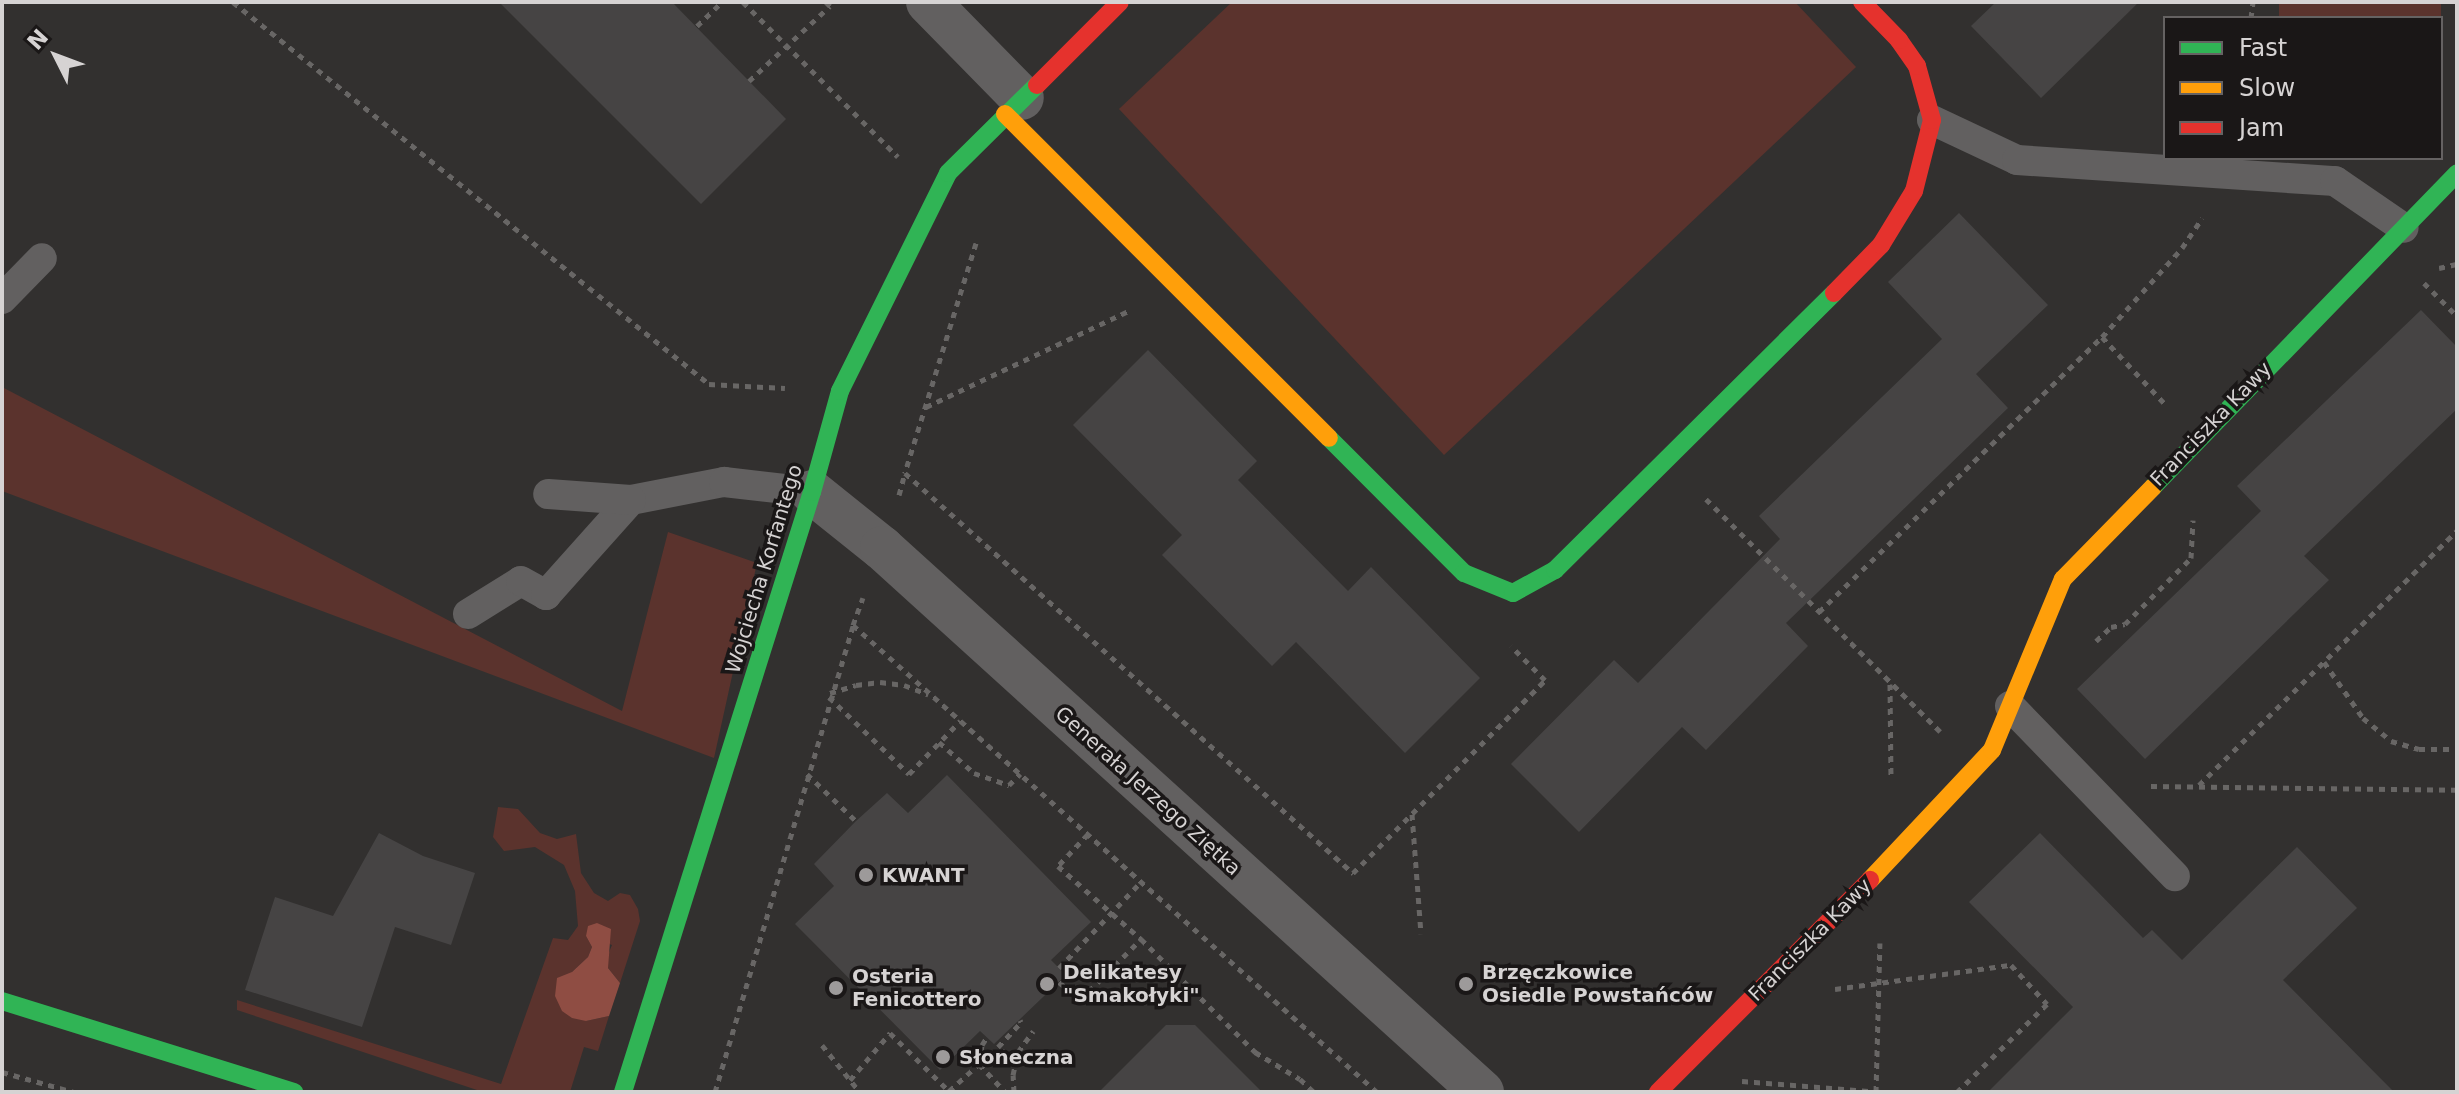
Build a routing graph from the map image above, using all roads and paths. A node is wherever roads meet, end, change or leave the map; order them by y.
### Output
1 (233, 2) edge
2 (722, 2) edge
3 (826, 2) edge
4 (928, 2) edge
5 (1120, 2) edge
6 (1862, 2) edge
7 (697, 26) dead end
8 (749, 81) dead end
9 (1013, 106) junction
10 (1932, 120) junction
11 (2457, 173) edge
12 (2230, 175) junction
13 (2404, 228) junction
14 (42, 258) dead end
15 (2, 299) edge
16 (1139, 301) dead end
17 (2102, 337) junction
18 (2138, 377) dead end
19 (840, 391) junction
20 (1668, 461) junction
21 (812, 492) junction
22 (548, 494) dead end
23 (631, 500) junction
24 (2193, 517) dead end
25 (2457, 531) edge
26 (1819, 612) junction
27 (468, 614) dead end
28 (1500, 636) dead end
29 (2091, 647) dead end
30 (2324, 662) junction
31 (1890, 683) dead end
32 (830, 695) junction
33 (932, 696) junction
34 (2010, 706) junction
35 (960, 721) junction
36 (939, 742) junction
37 (2457, 749) edge
38 (807, 774) junction
39 (1020, 774) junction
40 (2198, 786) junction
41 (2091, 789) junction
42 (2457, 790) edge
43 (1412, 814) junction
44 (856, 821) dead end
45 (1088, 834) junction
46 (2175, 876) dead end
47 (1141, 882) junction
48 (1111, 913) junction
49 (1421, 934) dead end
50 (1141, 939) junction
51 (1880, 941) dead end
52 (1059, 968) dead end
53 (1059, 982) dead end
54 (1879, 984) junction
55 (1833, 990) dead end
56 (2, 1001) edge
57 (1020, 1020) dead end
58 (1033, 1031) dead end
59 (987, 1037) dead end
60 (822, 1045) dead end
61 (1016, 1062) junction
62 (979, 1064) junction
63 (2, 1072) edge
64 (850, 1080) junction
65 (1737, 1081) dead end
66 (714, 1091) edge
67 (949, 1091) edge
68 (74, 1092) edge
69 (292, 1092) edge
70 (623, 1092) edge
71 (860, 1092) edge
72 (1005, 1092) edge
73 (1014, 1092) edge
74 (1314, 1092) edge
75 (1377, 1092) edge
76 (1482, 1092) edge
77 (1658, 1092) edge
78 (1877, 1092) edge
79 (1957, 1092) edge

1 - 19 path
2 - 7 path
3 - 8 path
4 - 9 street
5 - 9 street, Wojciecha Korfantego
6 - 10 street
9 - 19 street, Wojciecha Korfantego
9 - 20 street
10 - 12 lane
10 - 20 street
11 - 13 street, Franciszka Kawy
12 - 13 lane
12 - 17 path
13 - 34 street, Franciszka Kawy
14 - 15 lane
16 - 43 path
17 - 18 path
17 - 26 path
19 - 21 street, Wojciecha Korfantego
20 - 26 path
21 - 23 lane
21 - 70 street, Wojciecha Korfantego
21 - 76 street, Generała Jerzego Ziętka
22 - 23 lane
23 - 27 lane
24 - 29 path
25 - 30 path
26 - 31 path
28 - 43 path
30 - 37 path
30 - 40 path
32 - 33 path
32 - 33 path
32 - 36 path
32 - 38 path
33 - 35 path
34 - 41 lane
34 - 77 street, Franciszka Kawy
35 - 36 path
35 - 39 path
36 - 39 path
38 - 44 path
38 - 66 path
39 - 45 path
40 - 41 path
40 - 42 path
41 - 46 lane
43 - 49 path
45 - 47 path
45 - 48 path
47 - 48 path
47 - 75 path
48 - 50 path
48 - 52 path
50 - 53 path
50 - 74 path
51 - 54 path
54 - 55 path
54 - 78 path
54 - 79 path
56 - 69 street
57 - 61 path
58 - 61 path
59 - 62 path
60 - 64 path
61 - 73 path
62 - 67 path
62 - 72 path
63 - 68 path
64 - 67 path
64 - 71 path
65 - 78 path

